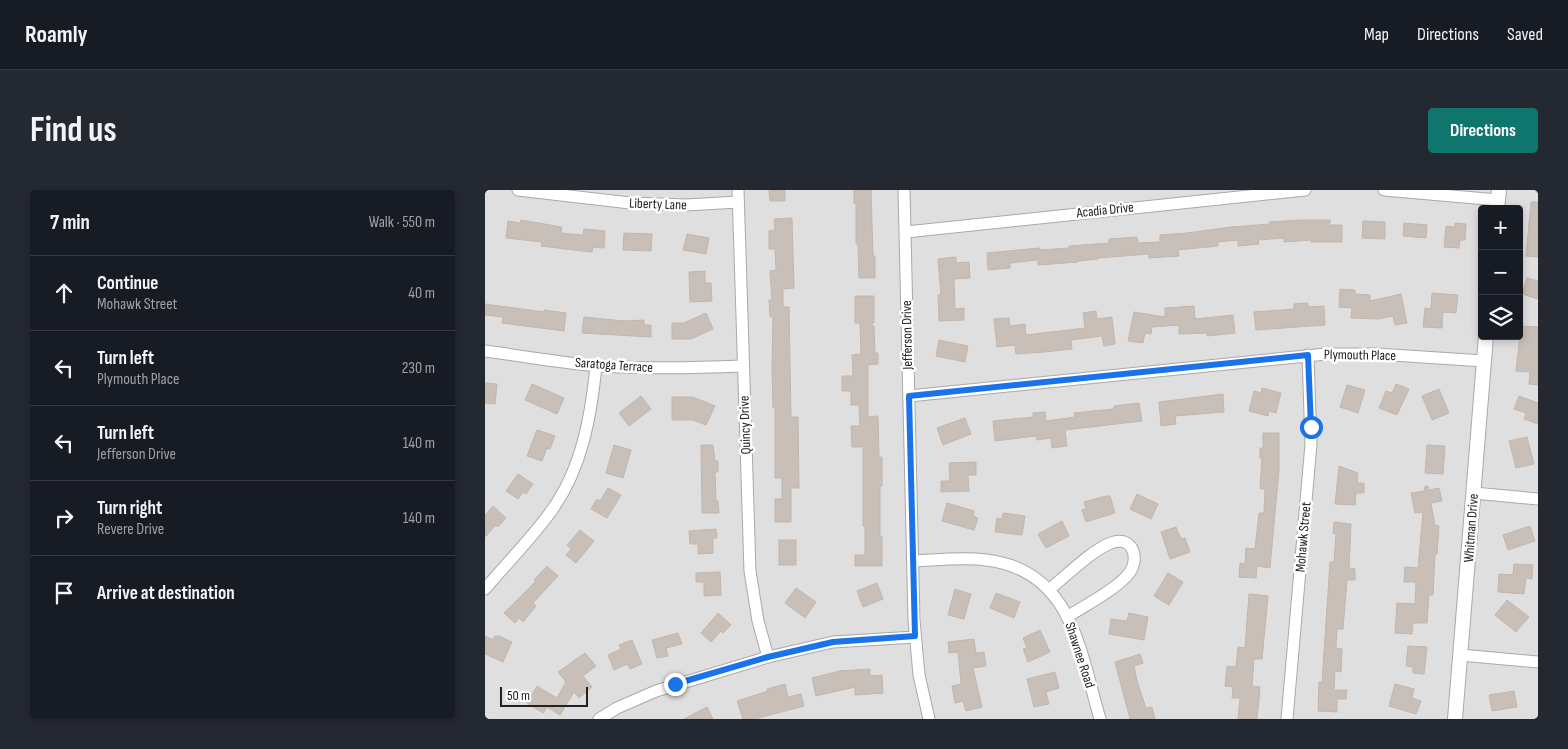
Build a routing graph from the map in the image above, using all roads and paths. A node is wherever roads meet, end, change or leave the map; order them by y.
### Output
1 (518, 190) edge
2 (738, 190) edge
3 (904, 190) edge
4 (1305, 190) edge
5 (1384, 190) edge
6 (1498, 200) edge
7 (739, 202) junction
8 (905, 232) junction
9 (1486, 340) edge
10 (485, 351) edge
11 (1308, 355) junction
12 (1483, 361) junction
13 (597, 366) junction
14 (743, 366) junction
15 (909, 396) junction
16 (1473, 493) junction
17 (1538, 499) edge
18 (913, 561) junction
19 (485, 589) edge
20 (1050, 589) junction
21 (1067, 617) junction
22 (915, 636) junction
23 (1461, 655) junction
24 (768, 657) junction
25 (1538, 662) edge
26 (599, 719) edge
27 (929, 719) edge
28 (1100, 719) edge
29 (1287, 719) edge
30 (1455, 719) edge

1 - 7 street, Liberty Lane
2 - 7 street, Quincy Drive
3 - 8 street, Jefferson Drive
4 - 8 street, Acadia Drive
5 - 6 street
7 - 14 street, Quincy Drive
8 - 15 street, Jefferson Drive
9 - 12 street, Whitman Drive
10 - 13 street, Saratoga Terrace
11 - 12 street, Plymouth Place
11 - 15 street, Plymouth Place
11 - 29 street, Mohawk Street
12 - 16 street, Whitman Drive
13 - 14 street, Saratoga Terrace
13 - 19 street
14 - 24 street, Quincy Drive
15 - 18 street, Jefferson Drive
16 - 17 street
16 - 23 street, Whitman Drive
18 - 20 street, Shawnee Road
18 - 22 street, Jefferson Drive
20 - 21 street, Shawnee Road
20 - 21 street
21 - 28 street, Shawnee Road
22 - 24 street
22 - 27 street, Jefferson Drive
23 - 25 street
23 - 30 street, Whitman Drive
24 - 26 street

